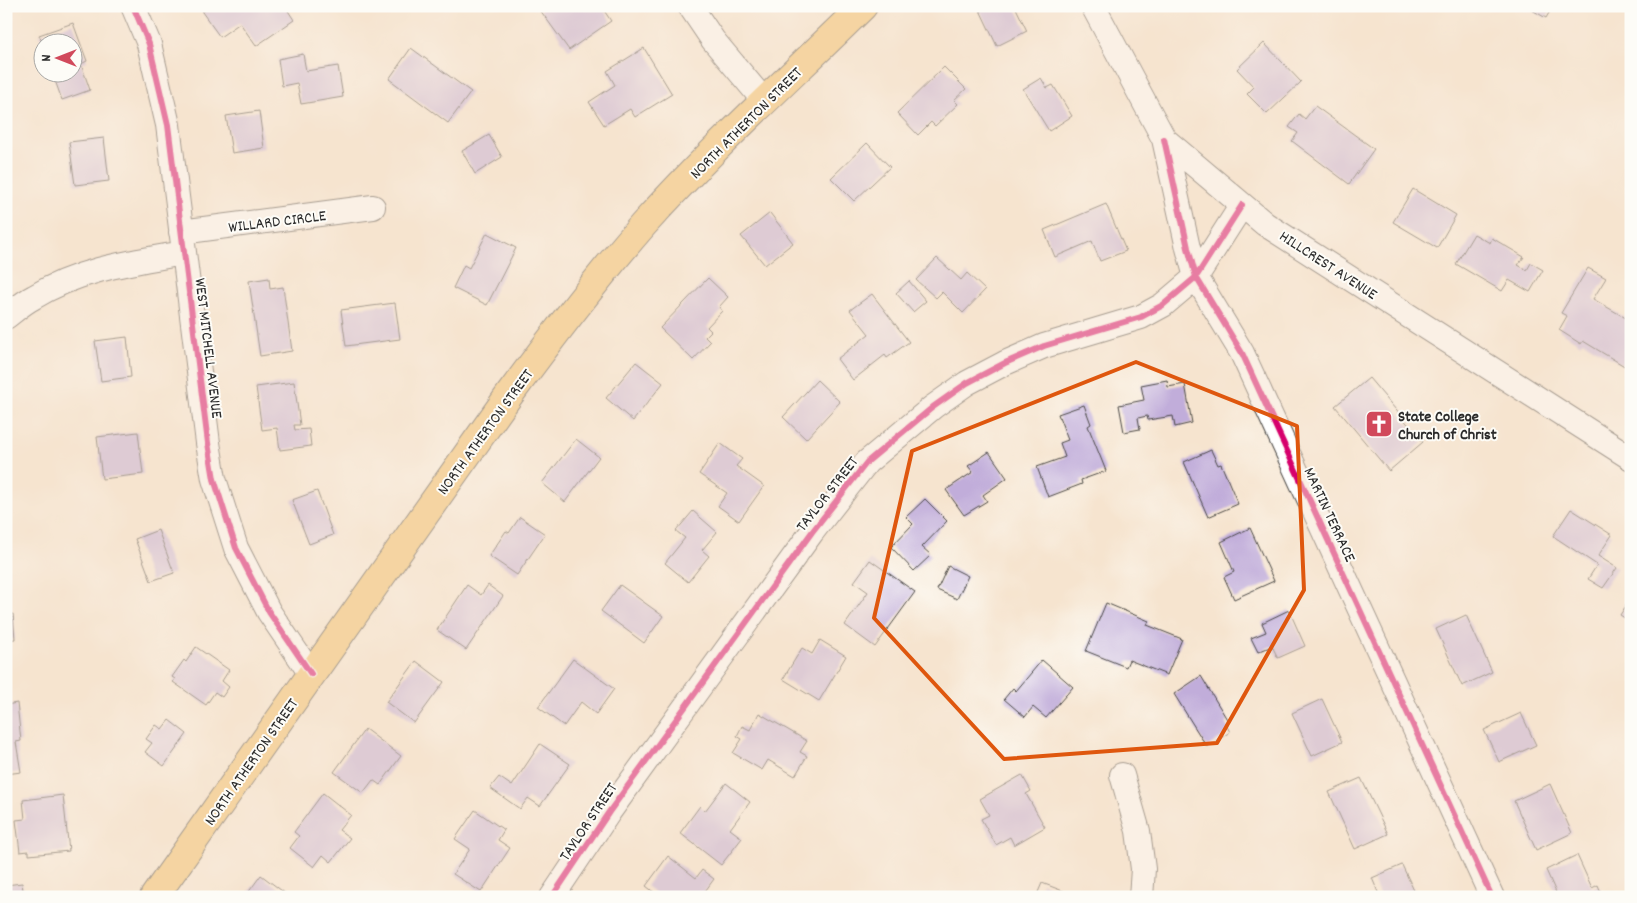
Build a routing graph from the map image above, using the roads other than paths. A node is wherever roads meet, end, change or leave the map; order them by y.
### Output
1 (133, 6) edge
2 (690, 6) edge
3 (863, 6) edge
4 (1093, 6) edge
5 (765, 102) junction
6 (1164, 139) junction
7 (1242, 205) junction
8 (373, 207) dead end
9 (183, 242) junction
10 (1196, 276) junction
11 (6, 317) edge
12 (1631, 458) edge
13 (311, 674) junction
14 (1122, 775) dead end
15 (154, 897) edge
16 (552, 897) edge
17 (1141, 897) edge
18 (1492, 897) edge

1 - 9 street, WEST MITCHELL AVENUE
2 - 5 street
3 - 5 main road, NORTH ATHERTON STREET
4 - 6 street, HILLCREST AVENUE
5 - 13 main road, NORTH ATHERTON STREET
6 - 7 street, HILLCREST AVENUE
6 - 10 street, MARTIN TERRACE
7 - 10 street, TAYLOR STREET
7 - 12 street, HILLCREST AVENUE
8 - 9 street, WILLARD CIRCLE
9 - 11 street, WILLARD CIRCLE
9 - 13 street, WEST MITCHELL AVENUE
10 - 16 street, TAYLOR STREET
10 - 18 street, MARTIN TERRACE
13 - 15 main road, NORTH ATHERTON STREET
14 - 17 street

